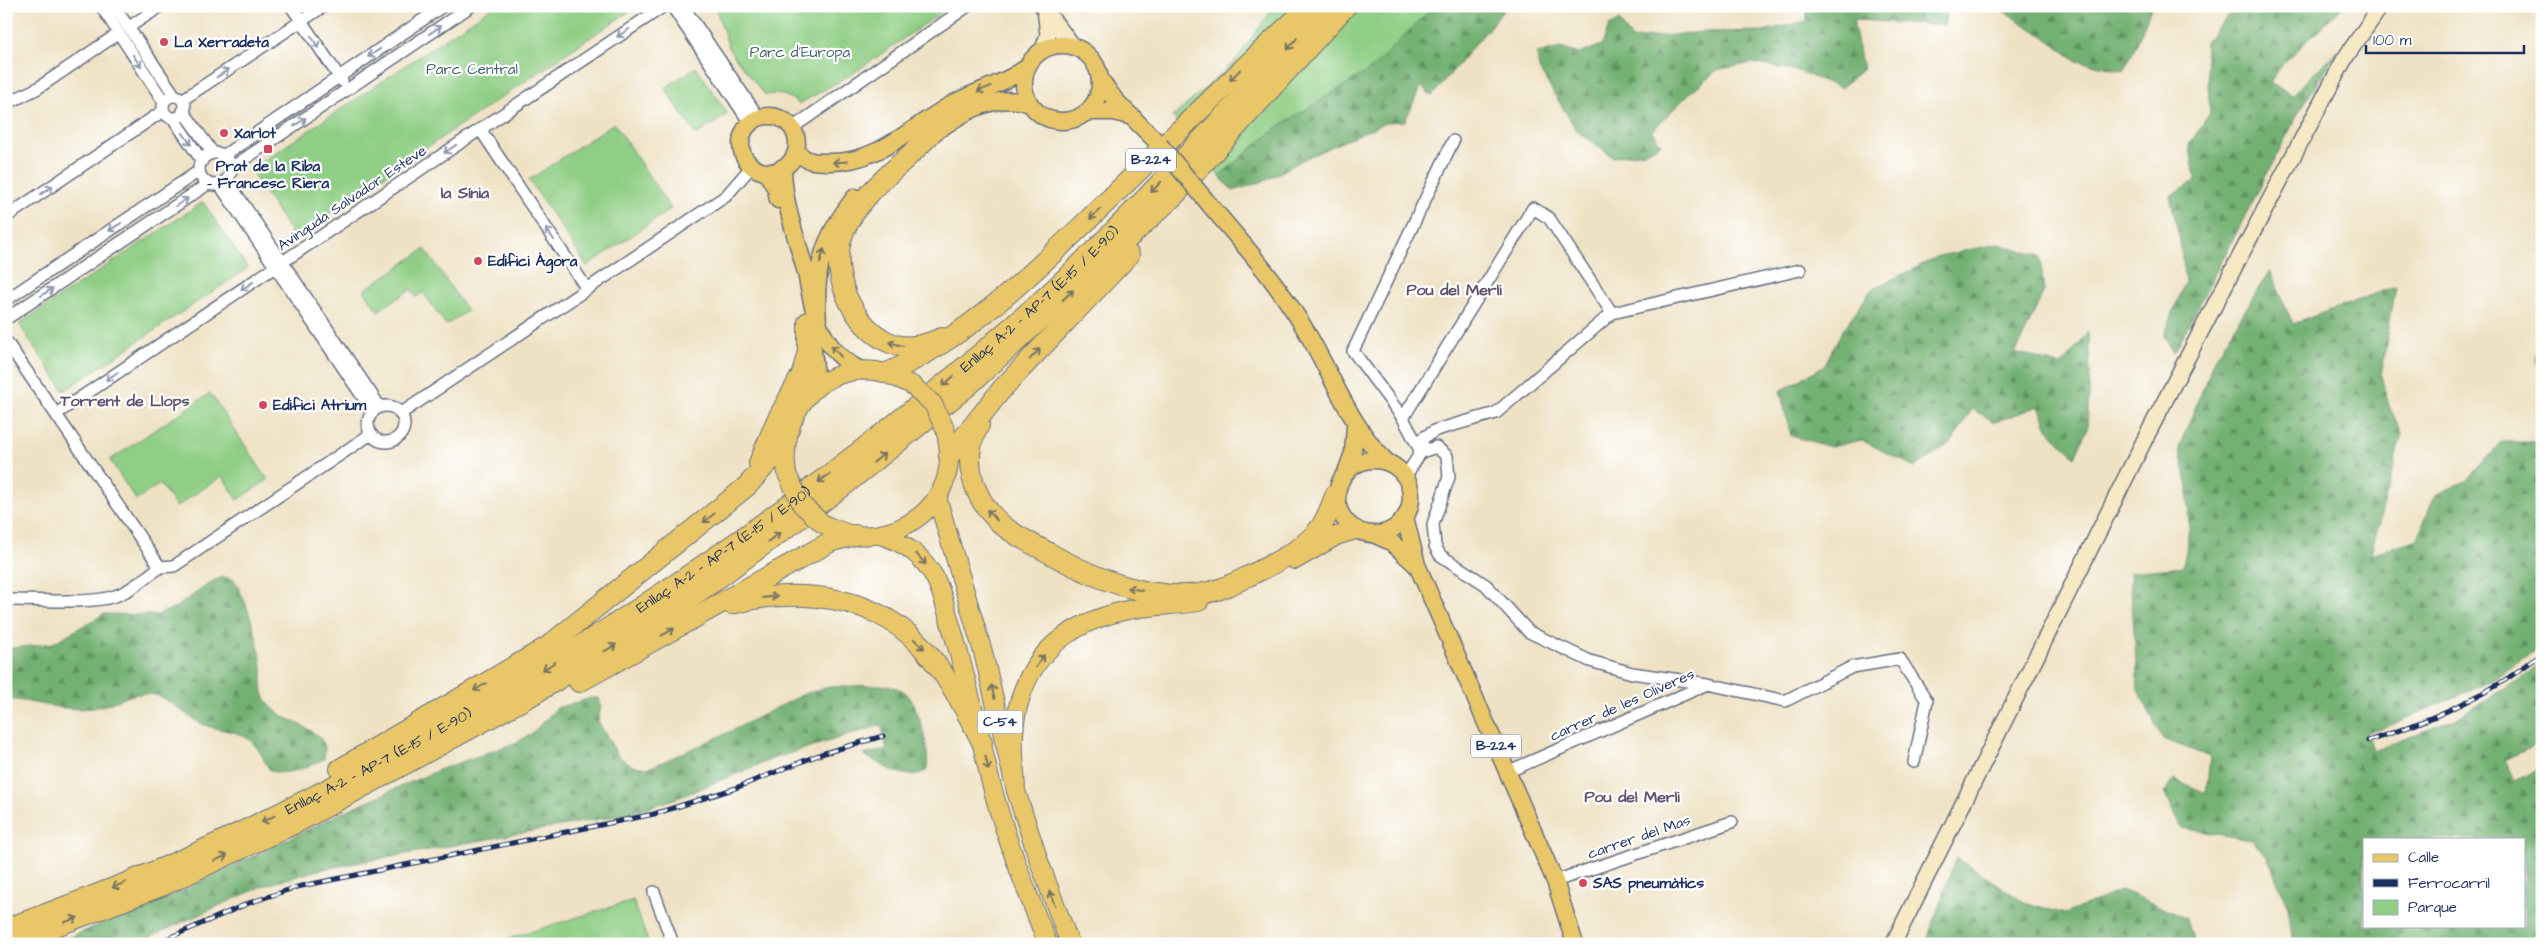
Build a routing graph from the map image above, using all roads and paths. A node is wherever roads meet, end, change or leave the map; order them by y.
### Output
1 (101, 6) edge
2 (114, 6) edge
3 (161, 6) edge
4 (291, 6) edge
5 (324, 6) edge
6 (443, 6) edge
7 (448, 6) edge
8 (471, 6) edge
9 (664, 6) edge
10 (672, 6) edge
11 (683, 6) edge
12 (968, 6) edge
13 (1310, 6) edge
14 (1324, 6) edge
15 (1346, 6) edge
16 (1351, 6) edge
17 (2381, 6) edge
18 (1044, 8) edge
19 (454, 17) junction
20 (302, 21) junction
21 (124, 30) junction
22 (1074, 47) junction
23 (1043, 50) junction
24 (1027, 68) junction
25 (339, 77) junction
26 (1100, 79) junction
27 (348, 90) junction
28 (180, 103) junction
29 (6, 104) edge
30 (1030, 104) junction
31 (167, 110) junction
32 (1088, 112) junction
33 (1135, 118) junction
34 (755, 120) junction
35 (792, 128) junction
36 (480, 129) junction
37 (929, 136) junction
38 (1453, 141) dead end
39 (797, 151) junction
40 (218, 155) junction
41 (200, 166) junction
42 (231, 168) junction
43 (783, 168) junction
44 (759, 169) junction
45 (218, 183) junction
46 (6, 217) edge
47 (279, 265) junction
48 (1800, 270) dead end
49 (587, 289) junction
50 (6, 300) edge
51 (988, 309) junction
52 (1612, 313) junction
53 (6, 320) edge
54 (813, 322) junction
55 (6, 341) edge
56 (863, 371) junction
57 (887, 374) junction
58 (1002, 389) junction
59 (814, 390) junction
60 (376, 410) junction
61 (56, 414) junction
62 (400, 414) junction
63 (1403, 418) junction
64 (1355, 425) junction
65 (371, 434) junction
66 (785, 444) junction
67 (1421, 452) junction
68 (949, 456) junction
69 (1388, 463) junction
70 (1346, 472) junction
71 (1405, 477) junction
72 (746, 487) junction
73 (1336, 494) junction
74 (937, 497) junction
75 (1405, 517) junction
76 (1356, 530) junction
77 (1373, 534) junction
78 (855, 535) junction
79 (880, 535) junction
80 (1417, 565) junction
81 (160, 566) junction
82 (6, 600) edge
83 (705, 612) junction
84 (1708, 684) junction
85 (982, 742) junction
86 (1914, 762) dead end
87 (1507, 772) junction
88 (1016, 791) junction
89 (294, 815) junction
90 (1732, 822) dead end
91 (1555, 881) junction
92 (654, 892) dead end
93 (6, 929) edge
94 (9, 944) edge
95 (673, 944) edge
96 (1048, 944) edge
97 (1070, 944) edge
98 (1574, 944) edge
99 (1893, 944) edge

1 - 21 street
2 - 21 street
3 - 21 street
4 - 20 street
5 - 20 street
6 -> 25 street
7 - 19 street
8 - 19 street
9 -> 36 street, Avinguda Salvador Esteve
10 - 34 street
11 - 34 street
12 - 35 street
13 -> 51 highway, B-224
14 -> 89 highway, Enllaç A-2 - AP-7 (E-15 / E-90)
89 -> 15 highway, Enllaç A-2 - AP-7 (E-15 / E-90)
58 -> 16 highway
17 - 99 main road
18 - 22 main road, B-224
18 - 23 main road, B-224
27 -> 19 street
20 -> 25 street
28 -> 20 street
21 - 28 street
21 - 29 street
21 -> 31 street
22 - 23 main road
22 - 26 main road, B-224
23 - 24 main road
24 - 30 main road
24 -> 39 main road
25 - 27 street
25 - 40 street
26 - 32 main road
26 - 33 main road, B-224
42 -> 27 street
28 - 31 street
28 - 31 street
28 - 40 street
30 - 32 main road
30 - 37 main road
31 -> 41 street
46 -> 31 street
32 - 33 main road
33 - 64 main road, B-224, bridge
34 - 35 main road
34 - 44 main road
35 - 39 main road
36 -> 47 street, Avinguda Salvador Esteve
49 -> 36 street
51 -> 37 highway
54 -> 37 main road
38 - 63 street
39 - 43 main road
40 - 41 street
40 - 42 street
41 - 45 street
41 -> 50 street
42 - 45 street
43 - 44 main road
43 - 54 main road
44 - 49 street
44 - 54 main road
45 - 47 street
53 -> 45 street
47 - 60 street
47 -> 61 street, Avinguda Salvador Esteve
48 - 52 street
49 - 62 street
51 - 57 highway
52 - 63 street
52 - 67 street
56 -> 54 main road
54 - 59 main road
54 - 72 highway
55 - 61 street
56 - 57 highway, C-54 / C-54
56 - 59 highway, C-54 / C-54
57 - 68 highway, C-54 / C-54, bridge
58 - 68 highway
73 -> 58 highway
59 - 66 highway, C-54 / C-54
60 - 62 street
60 - 65 street
61 - 81 street
62 - 65 street
63 - 67 street
64 - 69 main road, B-224
64 - 70 main road, B-224
65 - 81 street
66 - 72 highway
66 - 78 highway, C-54 / C-54, bridge
67 - 71 street
67 - 84 street
68 - 74 highway, C-54 / C-54
69 - 70 main road
69 - 71 main road, B-224
70 - 73 main road, B-224
71 - 75 main road, B-224
72 -> 89 highway
73 - 76 main road
74 - 79 highway, C-54 / C-54
88 -> 74 highway, C-54
75 - 77 main road
75 - 80 main road, B-224
76 - 77 main road, B-224
88 -> 76 highway
77 - 80 main road, B-224
78 - 79 highway, C-54 / C-54
78 - 83 highway
79 -> 85 highway, C-54 / C-54
80 - 87 main road, B-224
81 - 82 street
83 -> 85 highway
89 -> 83 highway
84 - 86 street, carrer de les Oliveres
84 - 87 street, carrer de les Oliveres
85 -> 96 highway, C-54 / C-54
87 - 91 main road, B-224
97 -> 88 highway, C-54
89 -> 93 highway, Enllaç A-2 - AP-7 (E-15 / E-90)
94 -> 89 highway, Enllaç A-2 - AP-7 (E-15 / E-90)
90 - 91 street, carrer del Mas
91 - 98 main road, B-224
92 - 95 street

